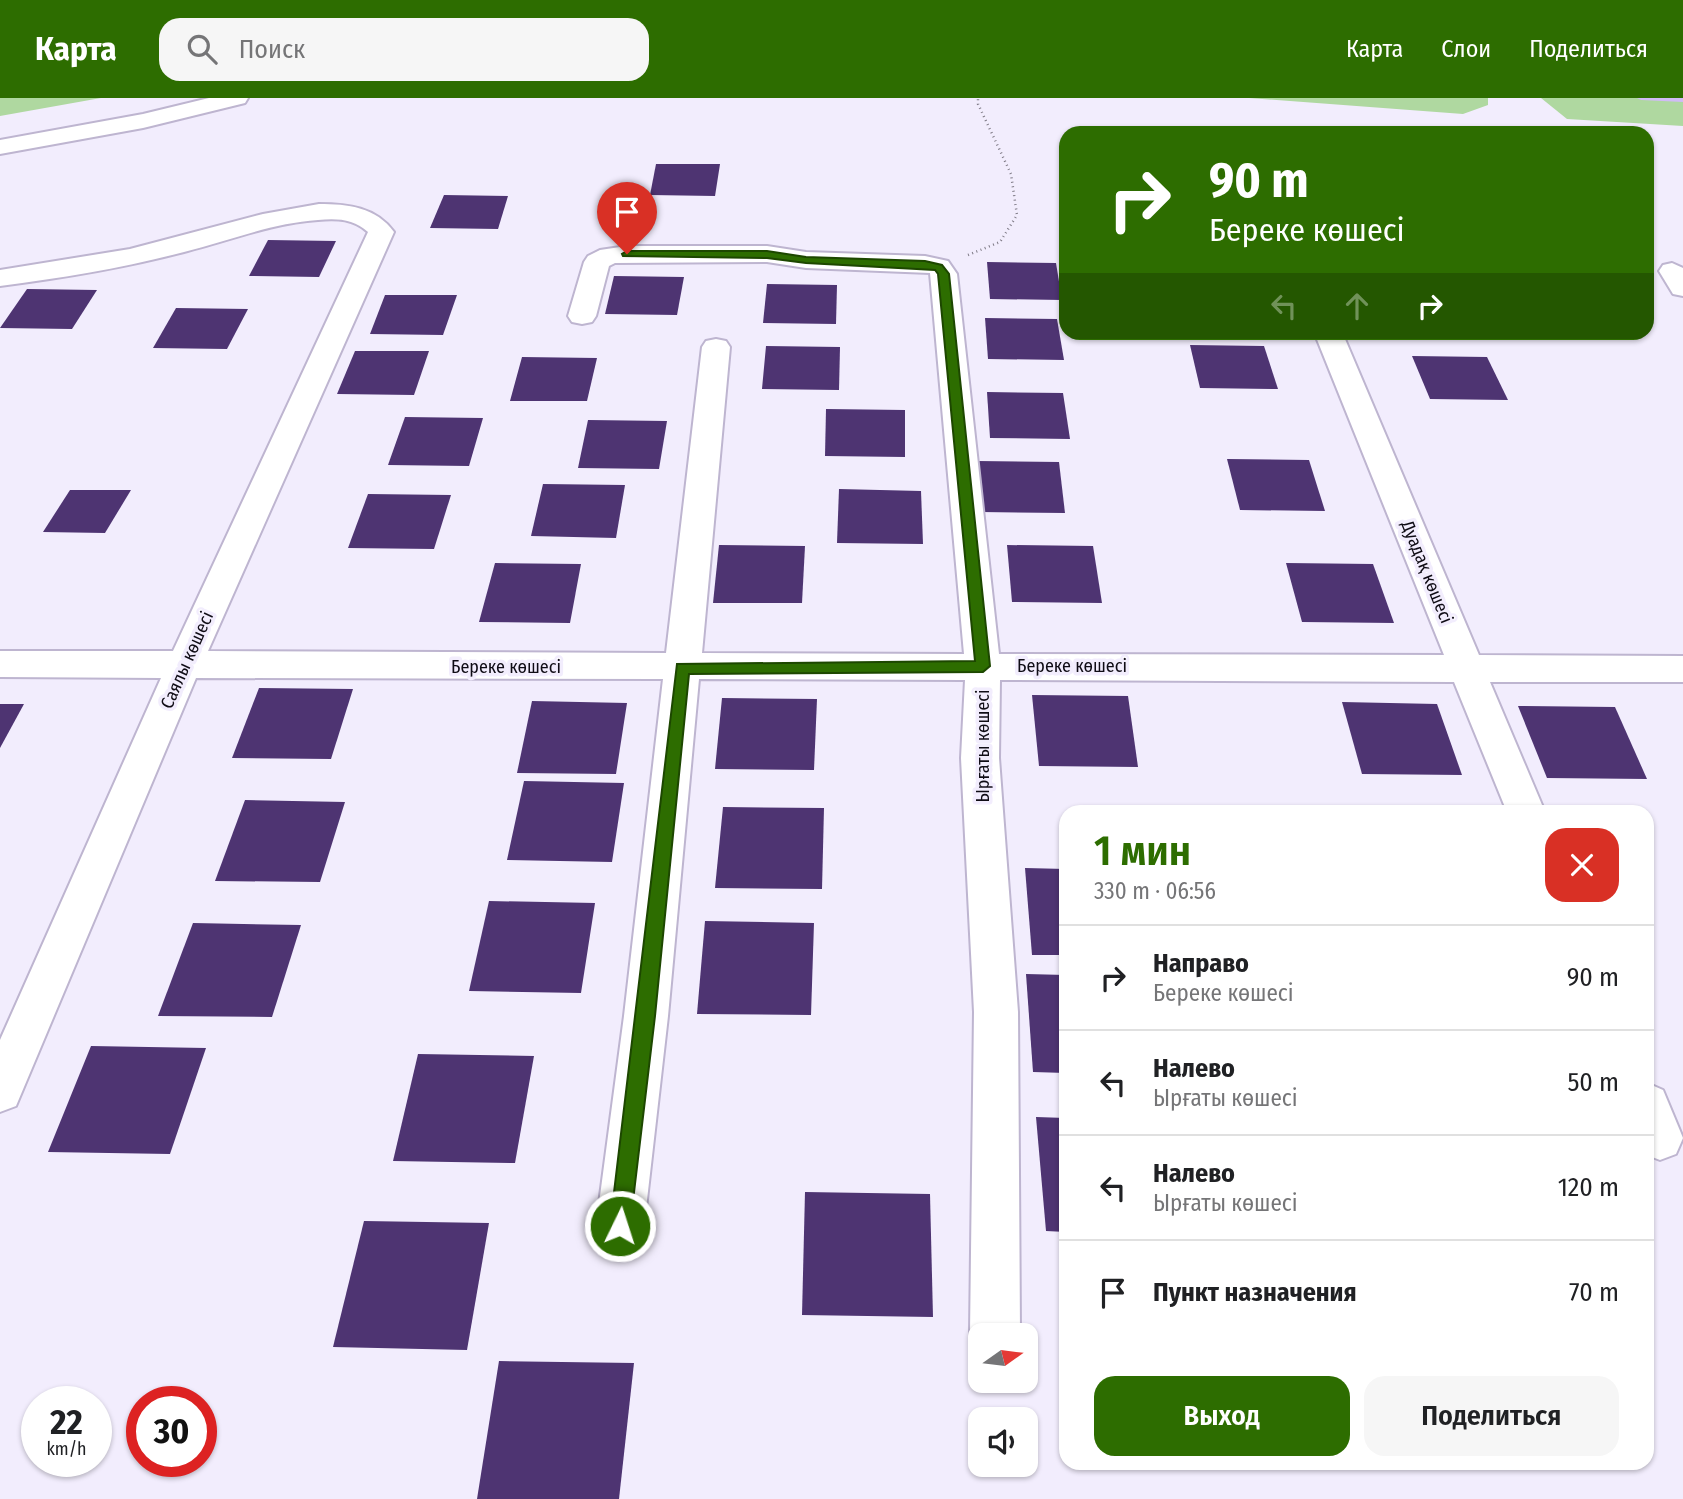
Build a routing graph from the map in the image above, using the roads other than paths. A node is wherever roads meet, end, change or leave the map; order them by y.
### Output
1 (237, 98) edge
2 (0, 147) edge
3 (0, 278) edge
4 (582, 316) dead end
5 (1331, 340) edge
6 (716, 348) dead end
7 (0, 664) edge
8 (184, 664) junction
9 (983, 666) junction
10 (1465, 667) junction
11 (682, 668) junction
12 (1683, 669) edge
13 (1522, 805) edge
14 (0, 1091) edge
15 (620, 1226) dead end
16 (995, 1323) edge

1 - 2 street
3 - 8 street, Саялы көшесі
4 - 9 street, Ырғаты көшесі
5 - 10 street, Дуадақ көшесі
6 - 11 street
7 - 8 street, Береке көшесі
8 - 11 street, Береке көшесі
8 - 14 street, Саялы көшесі
9 - 10 street, Береке көшесі
9 - 11 street, Береке көшесі
9 - 16 street, Ырғаты көшесі
10 - 12 street, Береке көшесі
10 - 13 street, Дуадақ көшесі
11 - 15 street

